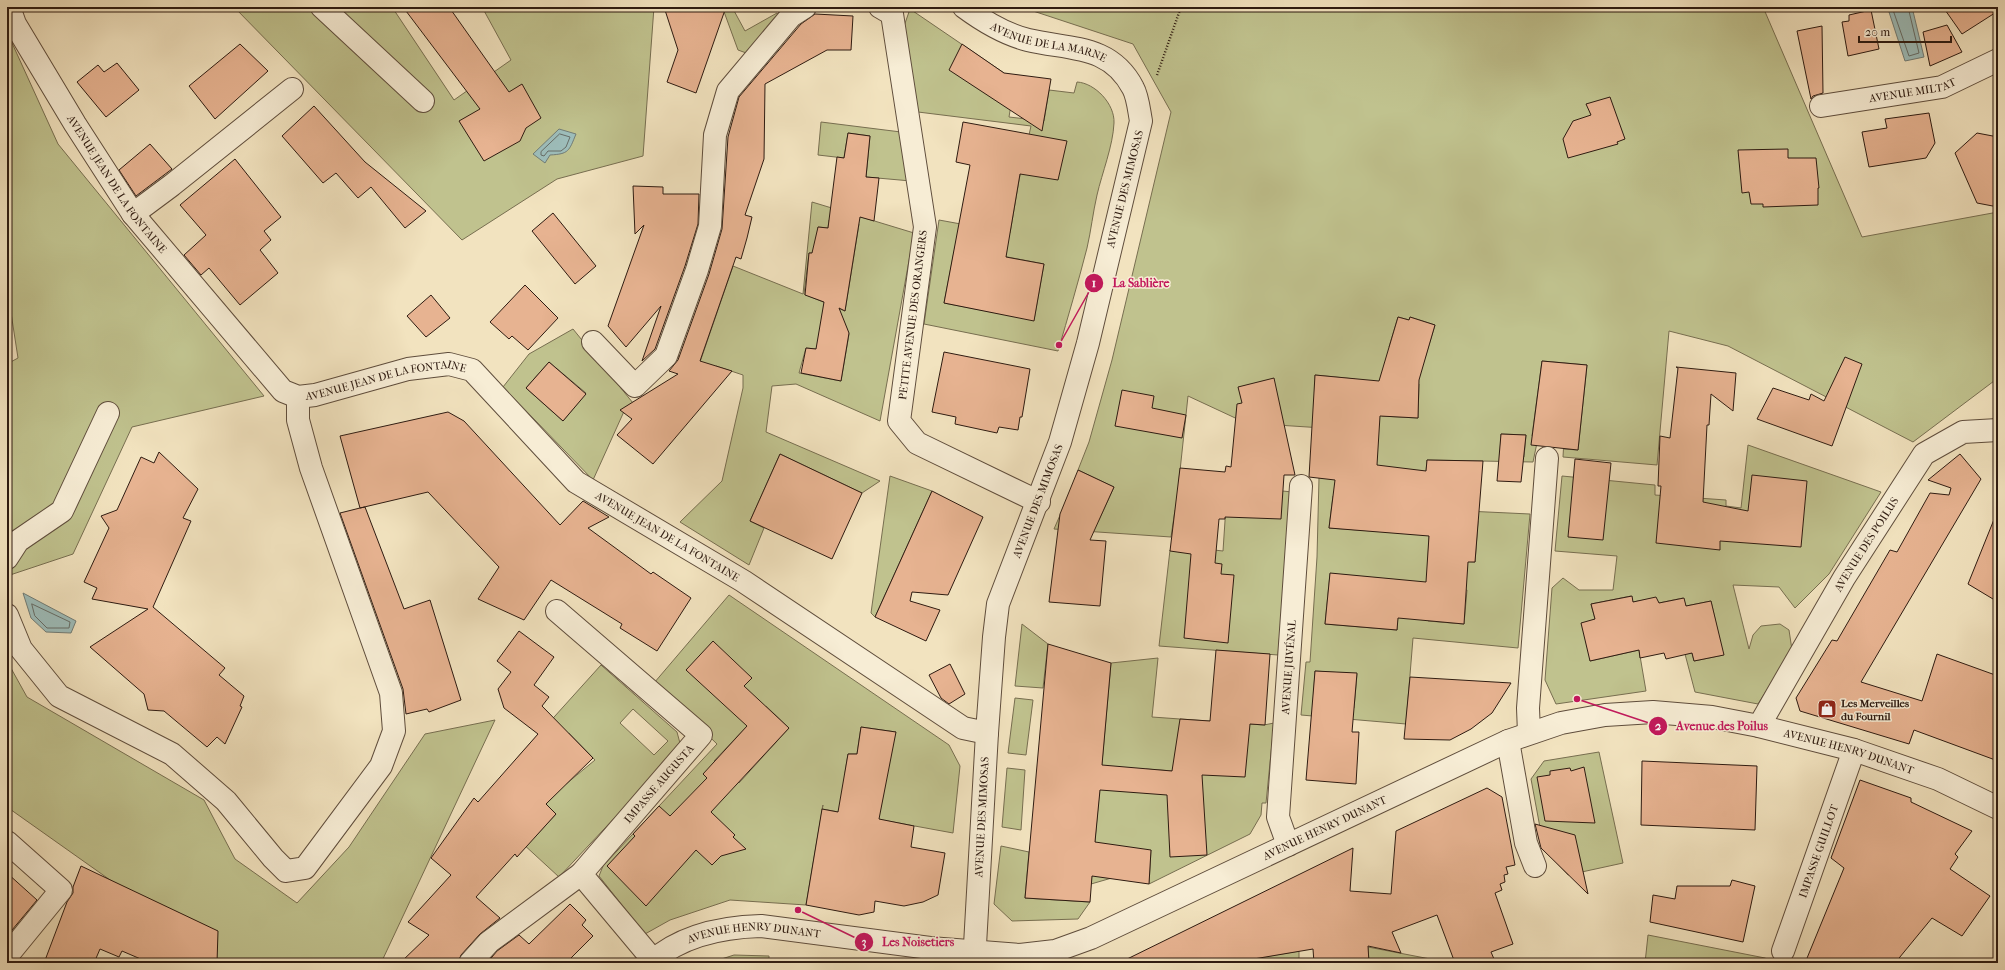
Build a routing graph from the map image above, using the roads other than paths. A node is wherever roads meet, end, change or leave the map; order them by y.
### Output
1 (9, 7) edge
2 (322, 7) edge
3 (805, 7) edge
4 (880, 7) edge
5 (964, 7) edge
6 (1998, 60) edge
7 (1115, 63) joint
8 (292, 89) dead end
9 (423, 101) dead end
10 (1821, 106) dead end
11 (132, 214) junction
12 (593, 342) dead end
13 (298, 396) junction
14 (108, 413) dead end
15 (1998, 430) edge
16 (1547, 458) dead end
17 (1301, 486) dead end
18 (1039, 502) junction
19 (8, 556) edge
20 (557, 611) dead end
21 (7, 615) edge
22 (1759, 726) junction
23 (987, 733) junction
24 (1528, 733) junction
25 (1508, 741) junction
26 (1854, 750) junction
27 (1998, 808) edge
28 (7, 842) edge
29 (1288, 845) junction
30 (1535, 866) dead end
31 (581, 874) junction
32 (1783, 951) dead end
33 (7, 956) edge
34 (974, 957) edge
35 (1059, 957) edge
36 (651, 961) edge
37 (470, 963) edge

1 - 11 street, AVENUE JEAN DE LA FONTAINE
2 - 9 street
3 - 12 street
4 - 18 street, PETITE AVENUE DES ORANGERS
5 - 7 street, AVENUE DE LA MARNE
6 - 10 street, AVENUE MILTAT
7 - 18 street, AVENUE DES MIMOSAS
8 - 11 street
11 - 13 street, AVENUE JEAN DE LA FONTAINE
13 - 21 street
13 - 23 street, AVENUE JEAN DE LA FONTAINE
14 - 19 street
15 - 22 street, AVENUE DES POILUS
16 - 24 street
17 - 29 street, AVENUE JUVÉNAL
18 - 23 street, AVENUE DES MIMOSAS
20 - 31 street, IMPASSE AUGUSTA
22 - 24 street, AVENUE HENRY DUNANT
22 - 26 street, AVENUE HENRY DUNANT
23 - 34 street, AVENUE DES MIMOSAS
24 - 25 street, AVENUE HENRY DUNANT
25 - 29 street, AVENUE HENRY DUNANT
25 - 30 street
26 - 27 street, AVENUE HENRY DUNANT
26 - 32 street, IMPASSE GUILLOT
28 - 33 street
29 - 35 street, AVENUE HENRY DUNANT
31 - 36 street
31 - 37 street
34 - 35 street, AVENUE HENRY DUNANT
34 - 36 street, AVENUE HENRY DUNANT

